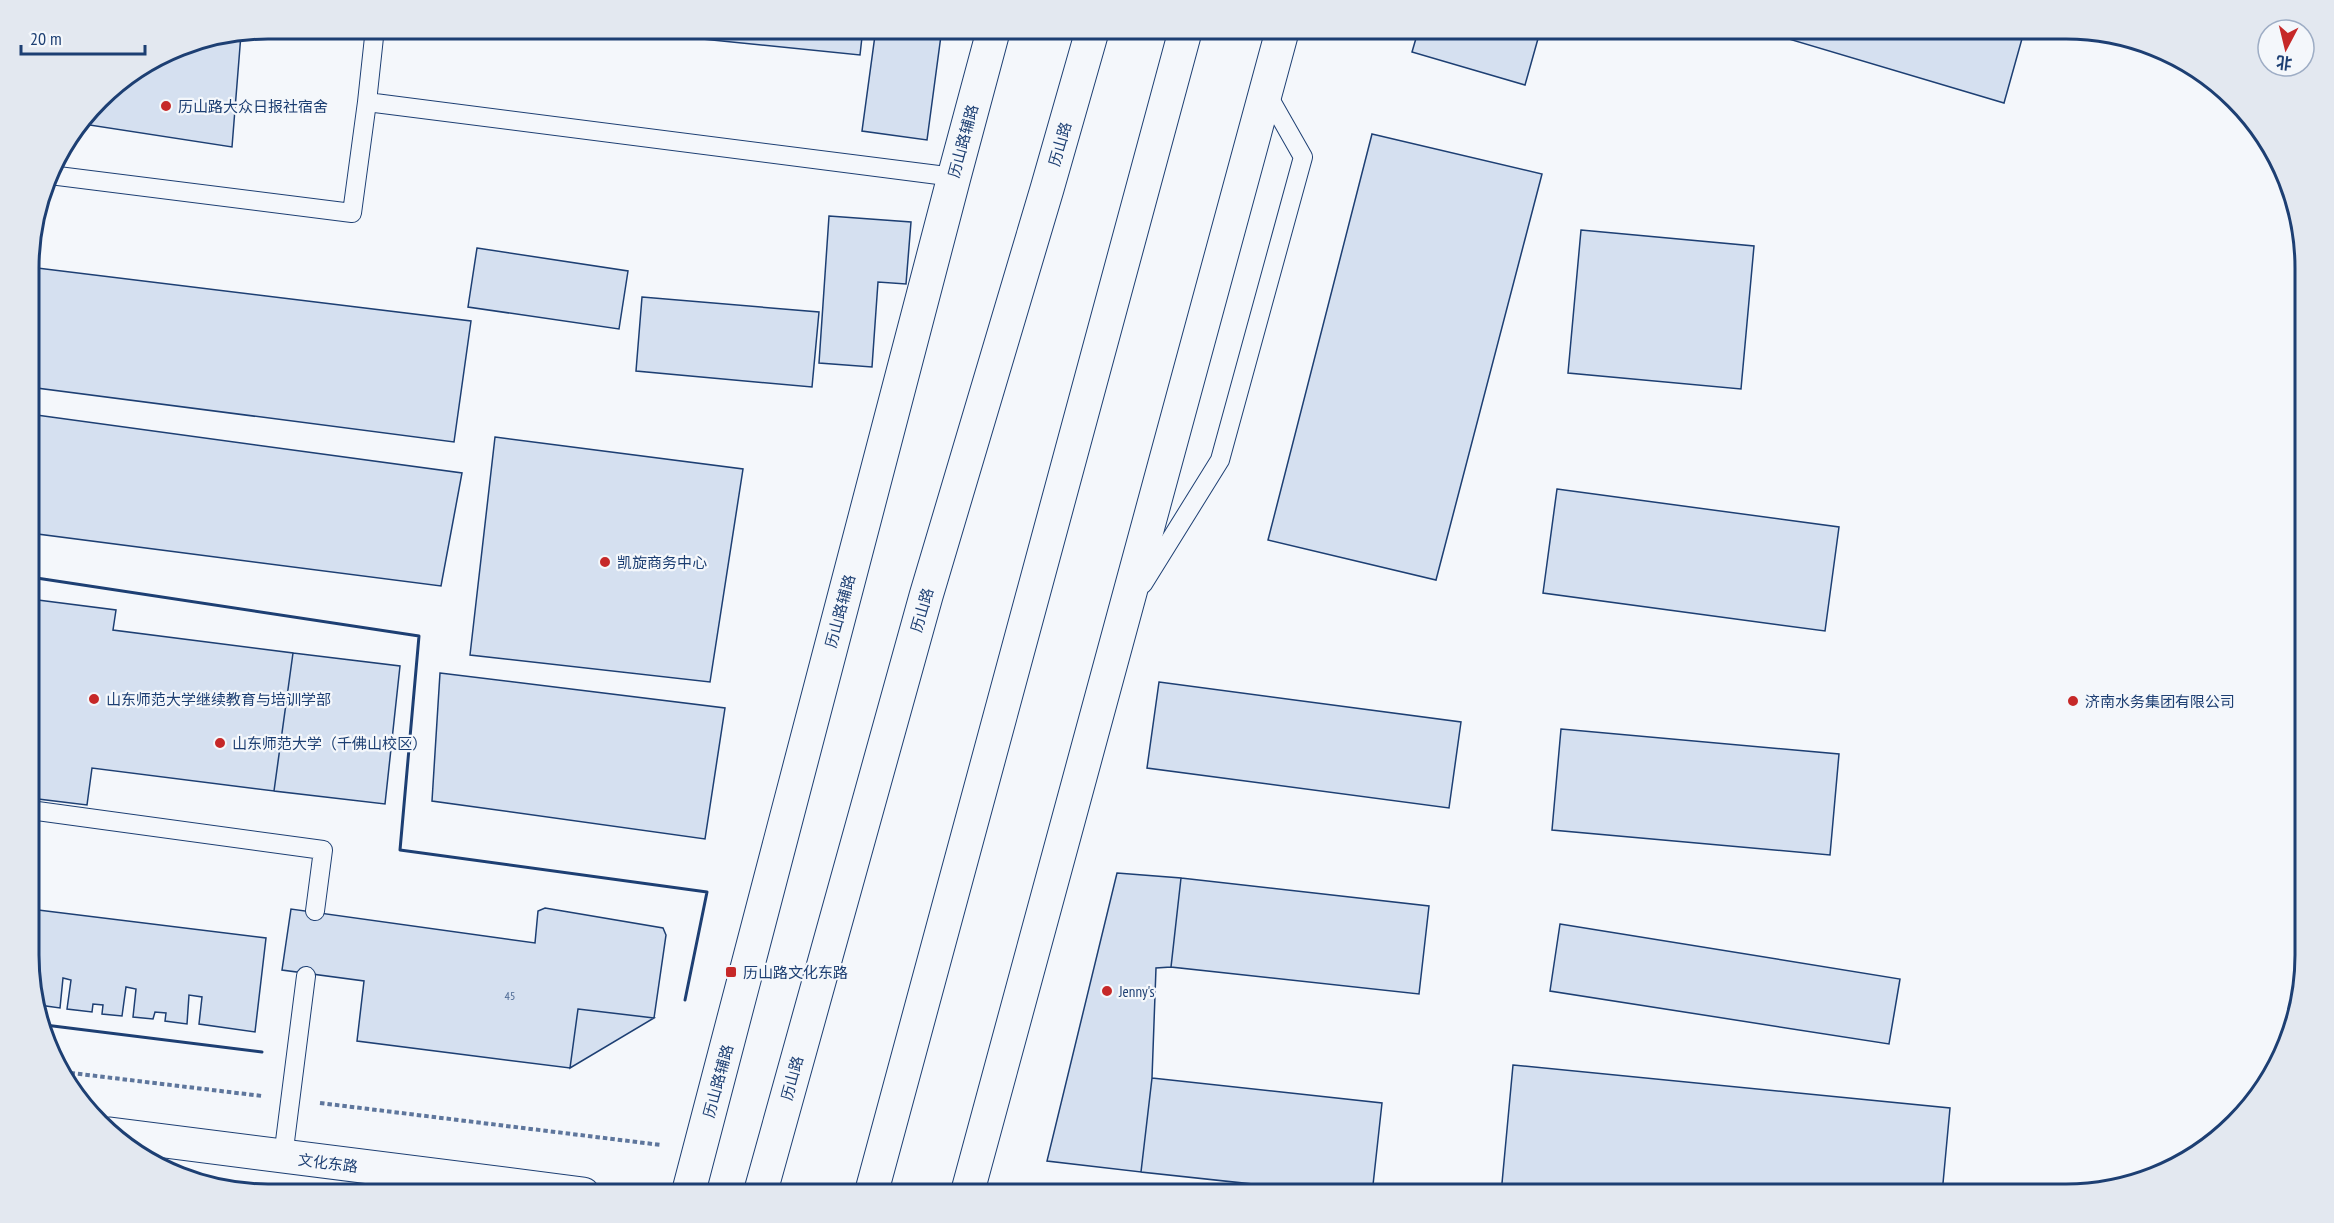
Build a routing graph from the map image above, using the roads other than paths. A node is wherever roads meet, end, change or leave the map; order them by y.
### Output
1 (374, 39) edge
2 (991, 39) edge
3 (1090, 39) edge
4 (1183, 39) edge
5 (1280, 39) edge
6 (1266, 92) junction
7 (368, 102) junction
8 (58, 177) edge
9 (954, 177) junction
10 (1124, 614) junction
11 (39, 811) edge
12 (315, 912) dead end
13 (306, 976) dead end
14 (128, 1136) edge
15 (283, 1157) junction
16 (502, 1184) edge
17 (691, 1184) edge
18 (763, 1184) edge
19 (874, 1184) edge
20 (970, 1184) edge

1 - 7 lane
2 - 9 main road, 历山路辅路
3 - 18 main road, 历山路
4 - 19 main road
5 - 6 main road
6 - 10 main road
6 - 10 lane
7 - 8 lane
7 - 9 lane
9 - 17 main road, 历山路辅路
10 - 20 main road
11 - 12 lane
13 - 15 lane
14 - 15 main road, 文化东路
15 - 16 main road, 文化东路

